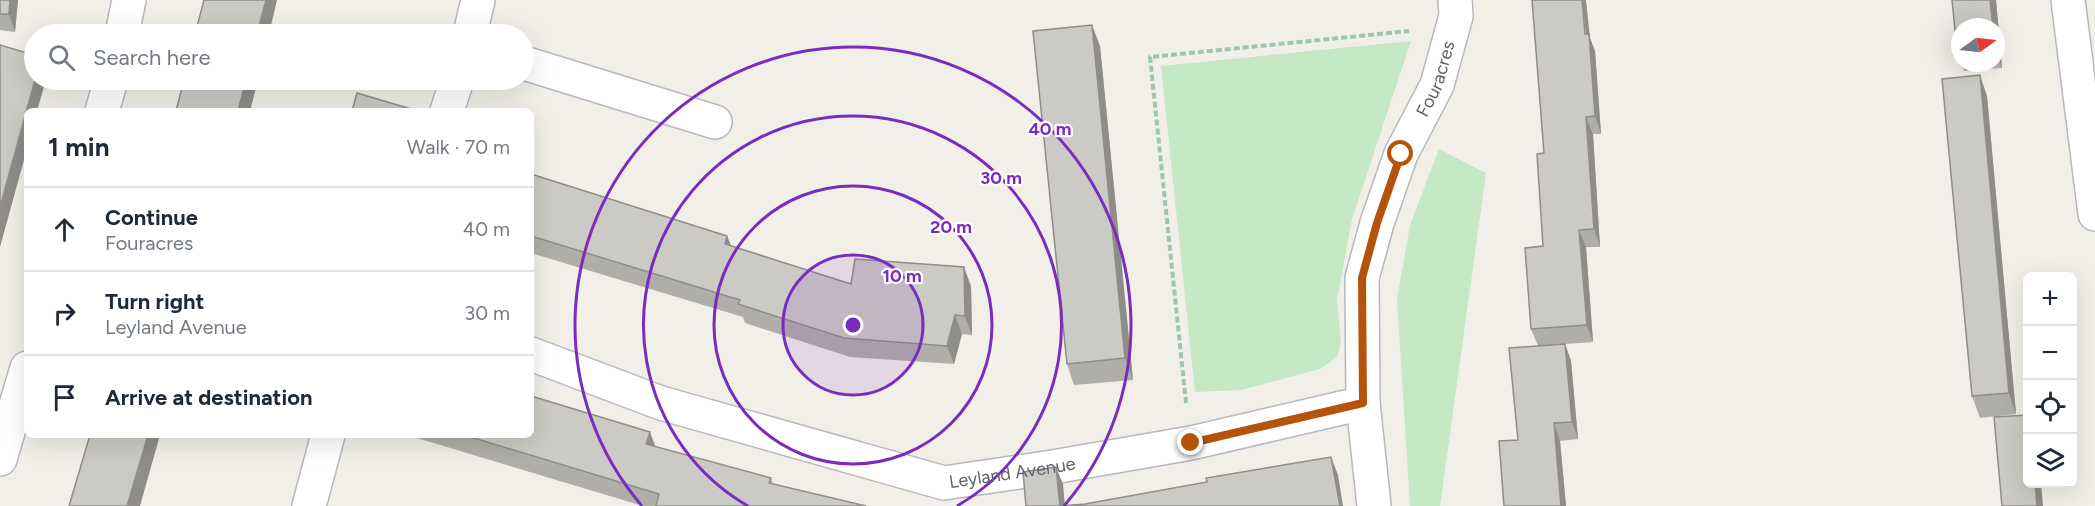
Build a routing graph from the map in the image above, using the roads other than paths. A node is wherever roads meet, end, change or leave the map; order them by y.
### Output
1 (129, 0) edge
2 (2068, 0) edge
3 (1454, 14) edge
4 (124, 24) edge
5 (534, 66) edge
6 (108, 90) edge
7 (454, 90) edge
8 (103, 108) edge
9 (448, 108) edge
10 (715, 122) dead end
11 (2095, 214) edge
12 (534, 355) edge
13 (24, 378) edge
14 (1363, 403) junction
15 (326, 438) edge
16 (0, 459) edge
17 (309, 506) edge
18 (1374, 506) edge

1 - 4 street
2 - 11 street
3 - 14 street, Fouracres
5 - 10 street
6 - 8 street
7 - 9 street
12 - 14 street, Leyland Avenue
13 - 16 street
14 - 18 street, Fouracres
15 - 17 street

